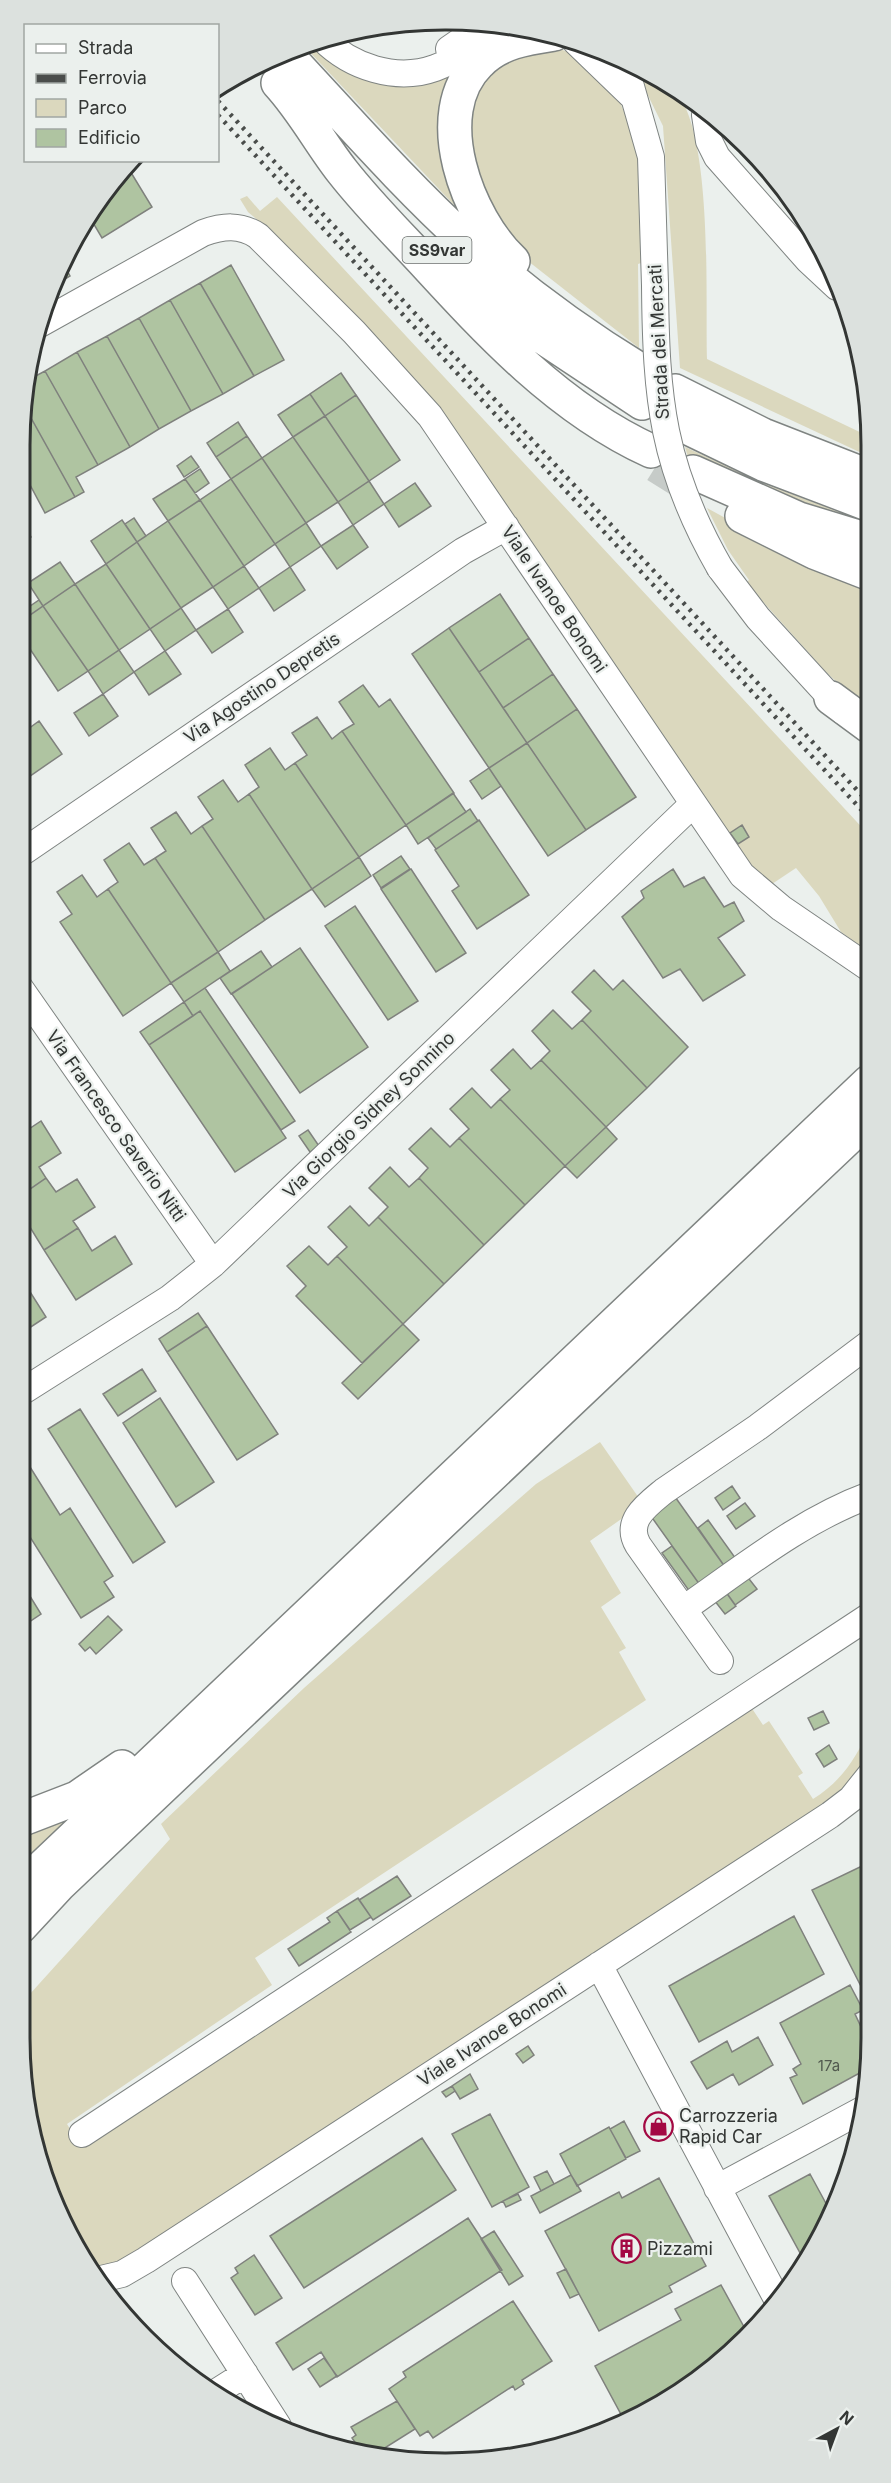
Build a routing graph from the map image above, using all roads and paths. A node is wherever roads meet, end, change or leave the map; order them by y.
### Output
1 (472, 31) edge
2 (503, 34) edge
3 (528, 38) edge
4 (345, 42) edge
5 (331, 46) edge
6 (591, 57) edge
7 (274, 67) edge
8 (626, 72) edge
9 (632, 96) junction
10 (706, 122) edge
11 (824, 275) edge
12 (50, 318) edge
13 (675, 391) dead end
14 (642, 403) dead end
15 (680, 423) dead end
16 (654, 459) tunnel mouth
17 (861, 473) edge
18 (861, 501) edge
19 (506, 527) junction
20 (861, 538) edge
21 (861, 570) edge
22 (831, 698) junction
23 (861, 721) edge
24 (861, 730) edge
25 (692, 805) junction
26 (30, 847) edge
27 (861, 962) edge
28 (30, 1002) edge
29 (861, 1090) edge
30 (861, 1126) edge
31 (213, 1264) junction
32 (861, 1350) edge
33 (30, 1387) edge
34 (861, 1499) edge
35 (685, 1608) junction
36 (861, 1623) edge
37 (276, 1645) junction
38 (720, 1661) dead end
39 (861, 1785) edge
40 (30, 1817) edge
41 (30, 1879) edge
42 (30, 1916) edge
43 (598, 1965) junction
44 (854, 2114) edge
45 (82, 2134) dead end
46 (717, 2187) junction
47 (107, 2278) edge
48 (185, 2281) dead end
49 (773, 2292) edge
50 (245, 2374) junction
51 (223, 2388) edge
52 (270, 2414) edge

1 - 4 street
2 - 5 street
3 - 7 highway, SS9var
6 - 9 street, Strada dei Mercati
7 - 14 highway, SS9var
7 - 16 highway
8 - 9 street, Strada dei Mercati
9 - 22 street, Strada dei Mercati, bridge
10 - 11 street
12 - 19 street, Viale Ivanoe Bonomi
13 - 17 highway
15 - 18 highway
19 - 25 street, Viale Ivanoe Bonomi
19 - 26 street, Via Agostino Depretis
20 - 21 highway
22 - 23 highway
22 - 24 street, Strada dei Mercati
25 - 27 street, Viale Ivanoe Bonomi
25 - 31 street, Via Giorgio Sidney Sonnino
28 - 31 street, Via Francesco Saverio Nitti
29 - 37 highway
30 - 42 highway
31 - 33 street, Via Giorgio Sidney Sonnino
32 - 35 street
34 - 35 street
35 - 38 street
36 - 45 street
37 - 40 highway
37 - 41 highway
39 - 43 street, Viale Ivanoe Bonomi
43 - 46 street
43 - 47 street, Viale Ivanoe Bonomi
44 - 46 street
46 - 49 street
48 - 50 street
50 - 51 street
50 - 52 street

